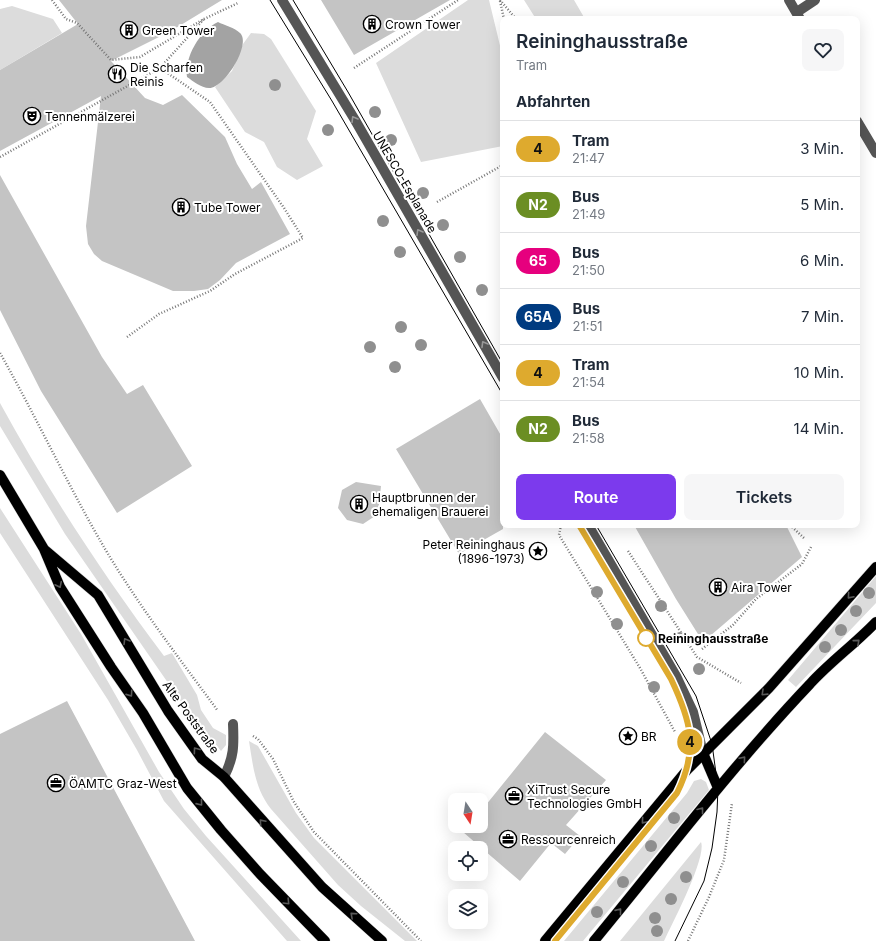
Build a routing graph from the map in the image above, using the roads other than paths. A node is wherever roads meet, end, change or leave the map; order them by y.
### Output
1 (282, 0) edge
2 (790, 0) edge
3 (815, 0) edge
4 (798, 16) edge
5 (860, 126) edge
6 (876, 153) edge
7 (500, 373) edge
8 (0, 475) edge
9 (590, 528) edge
10 (44, 549) junction
11 (876, 567) edge
12 (876, 622) edge
13 (233, 724) road end
14 (703, 753) junction
15 (224, 777) junction
16 (718, 788) junction
17 (325, 941) edge
18 (382, 941) edge
19 (545, 941) edge
20 (594, 941) edge

7 -> 1 street, UNESCO-Esplanade
2 - 4 street
3 - 4 street
5 - 6 street
8 - 10 main road, Alte Poststraße
9 - 14 street
15 -> 10 main road, Alte Poststraße
10 -> 17 main road, Alte Poststraße
11 -> 14 main road
16 -> 12 main road
13 - 15 street
14 - 16 main road
14 -> 19 main road
18 -> 15 main road, Alte Poststraße
20 -> 16 main road

